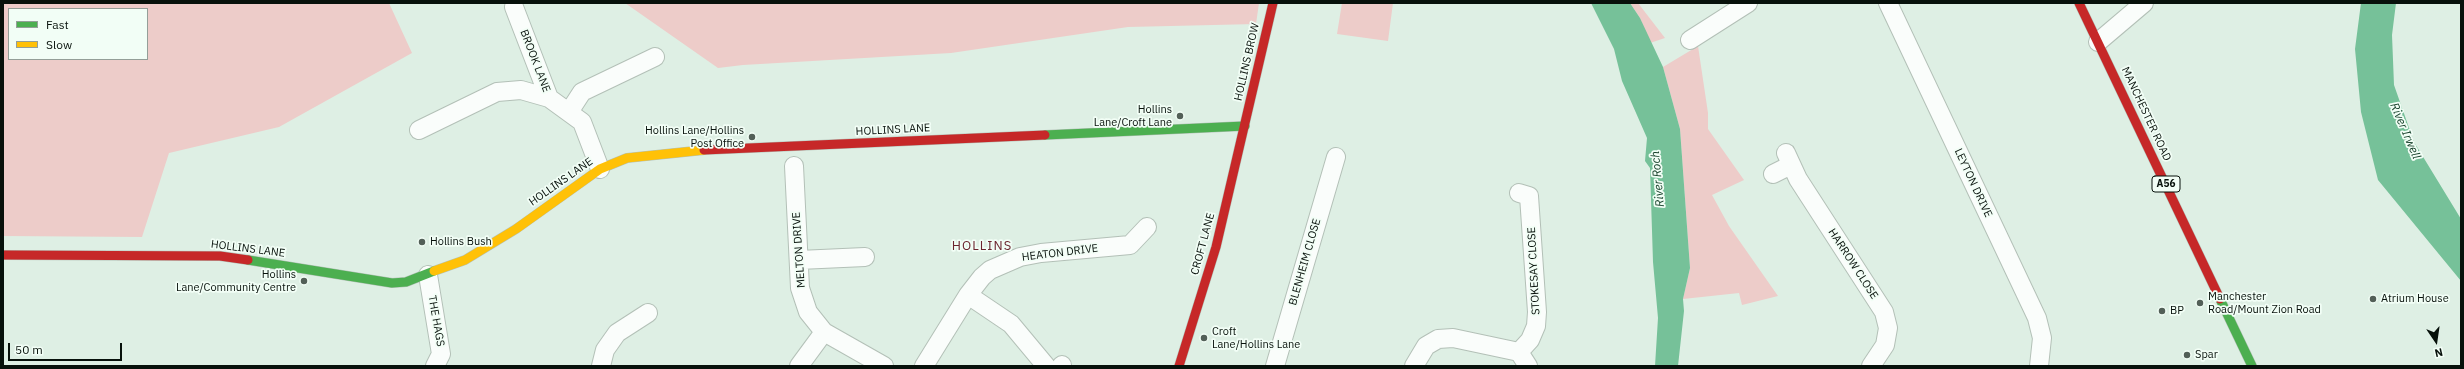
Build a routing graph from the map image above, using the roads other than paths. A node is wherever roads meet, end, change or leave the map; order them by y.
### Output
1 (1273, 3) edge
2 (1748, 3) edge
3 (1888, 3) edge
4 (2079, 3) edge
5 (2144, 3) edge
6 (514, 7) dead end
7 (1728, 8) edge
8 (1690, 40) dead end
9 (2098, 42) junction
10 (655, 57) dead end
11 (548, 98) junction
12 (569, 112) junction
13 (1245, 126) junction
14 (419, 130) dead end
15 (1336, 157) dead end
16 (794, 166) dead end
17 (600, 168) junction
18 (1773, 174) dead end
19 (1519, 193) dead end
20 (1147, 227) dead end
21 (3, 255) edge
22 (865, 257) dead end
23 (799, 260) junction
24 (428, 275) junction
25 (968, 295) junction
26 (648, 313) dead end
27 (824, 332) junction
28 (1524, 359) edge
29 (435, 366) edge
30 (601, 366) edge
31 (798, 366) edge
32 (884, 366) edge
33 (924, 366) edge
34 (1056, 366) edge
35 (1179, 366) edge
36 (1275, 366) edge
37 (1414, 366) edge
38 (1871, 366) edge
39 (2039, 366) edge
40 (2252, 366) edge

1 - 13 main road, HOLLINS BROW
2 - 7 street
3 - 39 street, LEYTON DRIVE
4 - 9 main road, MANCHESTER ROAD / A56
5 - 9 street
6 - 11 street, BROOK LANE
7 - 8 street
9 - 40 main road, MANCHESTER ROAD / A56
10 - 12 street
11 - 12 street, BROOK LANE
11 - 14 street
12 - 17 street, BROOK LANE
13 - 17 main road, HOLLINS LANE
13 - 35 main road, CROFT LANE
15 - 36 street, BLENHEIM CLOSE
16 - 23 street, MELTON DRIVE
17 - 24 main road, HOLLINS LANE
18 - 38 street, HARROW CLOSE
19 - 28 street, STOKESAY CLOSE
20 - 25 street, HEATON DRIVE
21 - 24 main road, HOLLINS LANE
22 - 23 street
23 - 27 street, MELTON DRIVE
24 - 29 street, THE HAGS
25 - 33 street, HEATON DRIVE
25 - 34 street
26 - 30 street
27 - 31 street
27 - 32 street
28 - 37 street

